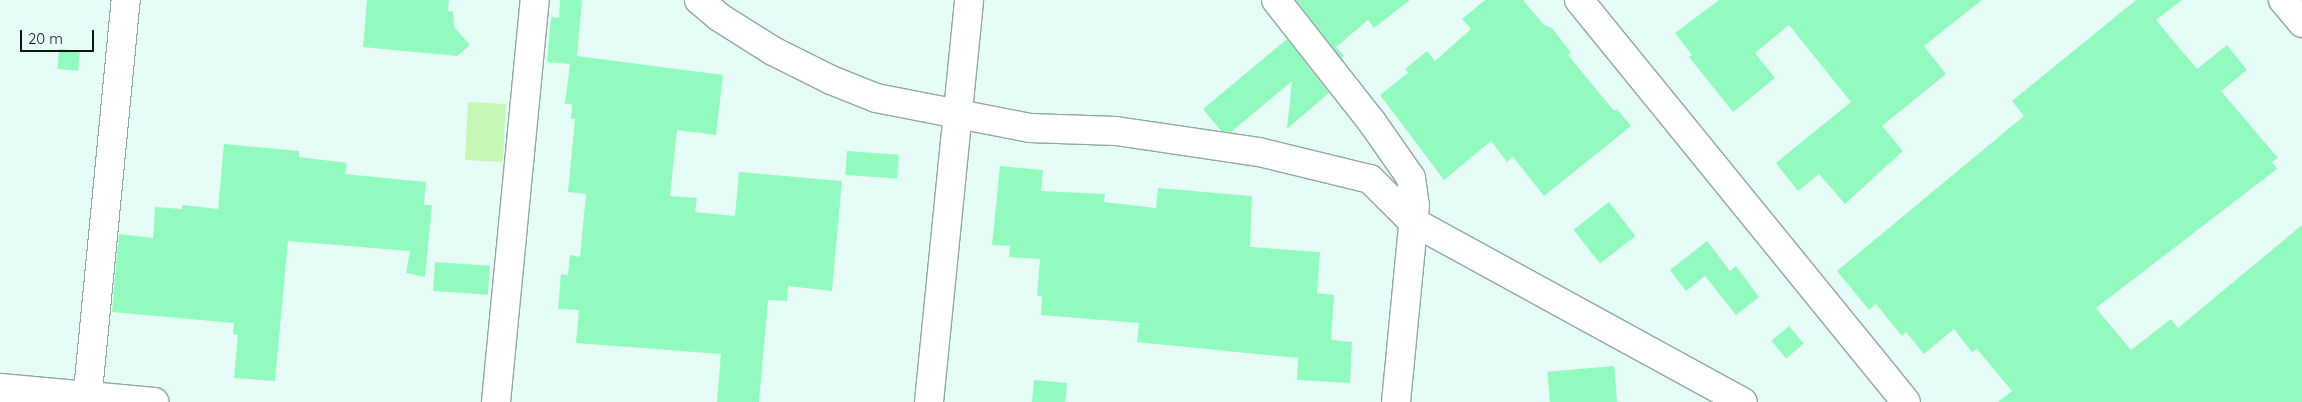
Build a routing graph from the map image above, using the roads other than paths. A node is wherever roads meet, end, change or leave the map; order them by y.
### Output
1 (126, 0) edge
2 (534, 0) edge
3 (699, 0) edge
4 (969, 0) edge
5 (1276, 0) edge
6 (1579, 0) edge
7 (2283, 0) edge
8 (2302, 23) edge
9 (957, 115) junction
10 (1412, 221) junction
11 (0, 388) edge
12 (88, 399) edge
13 (154, 402) edge
14 (496, 402) edge
15 (929, 402) edge
16 (1396, 402) edge
17 (1743, 402) edge
18 (1906, 402) edge

1 - 12 street
2 - 14 street
3 - 9 street
4 - 9 street
5 - 10 street
6 - 18 street
7 - 8 street
9 - 10 street
9 - 15 street
10 - 16 street
10 - 17 street
11 - 12 street
12 - 13 street

